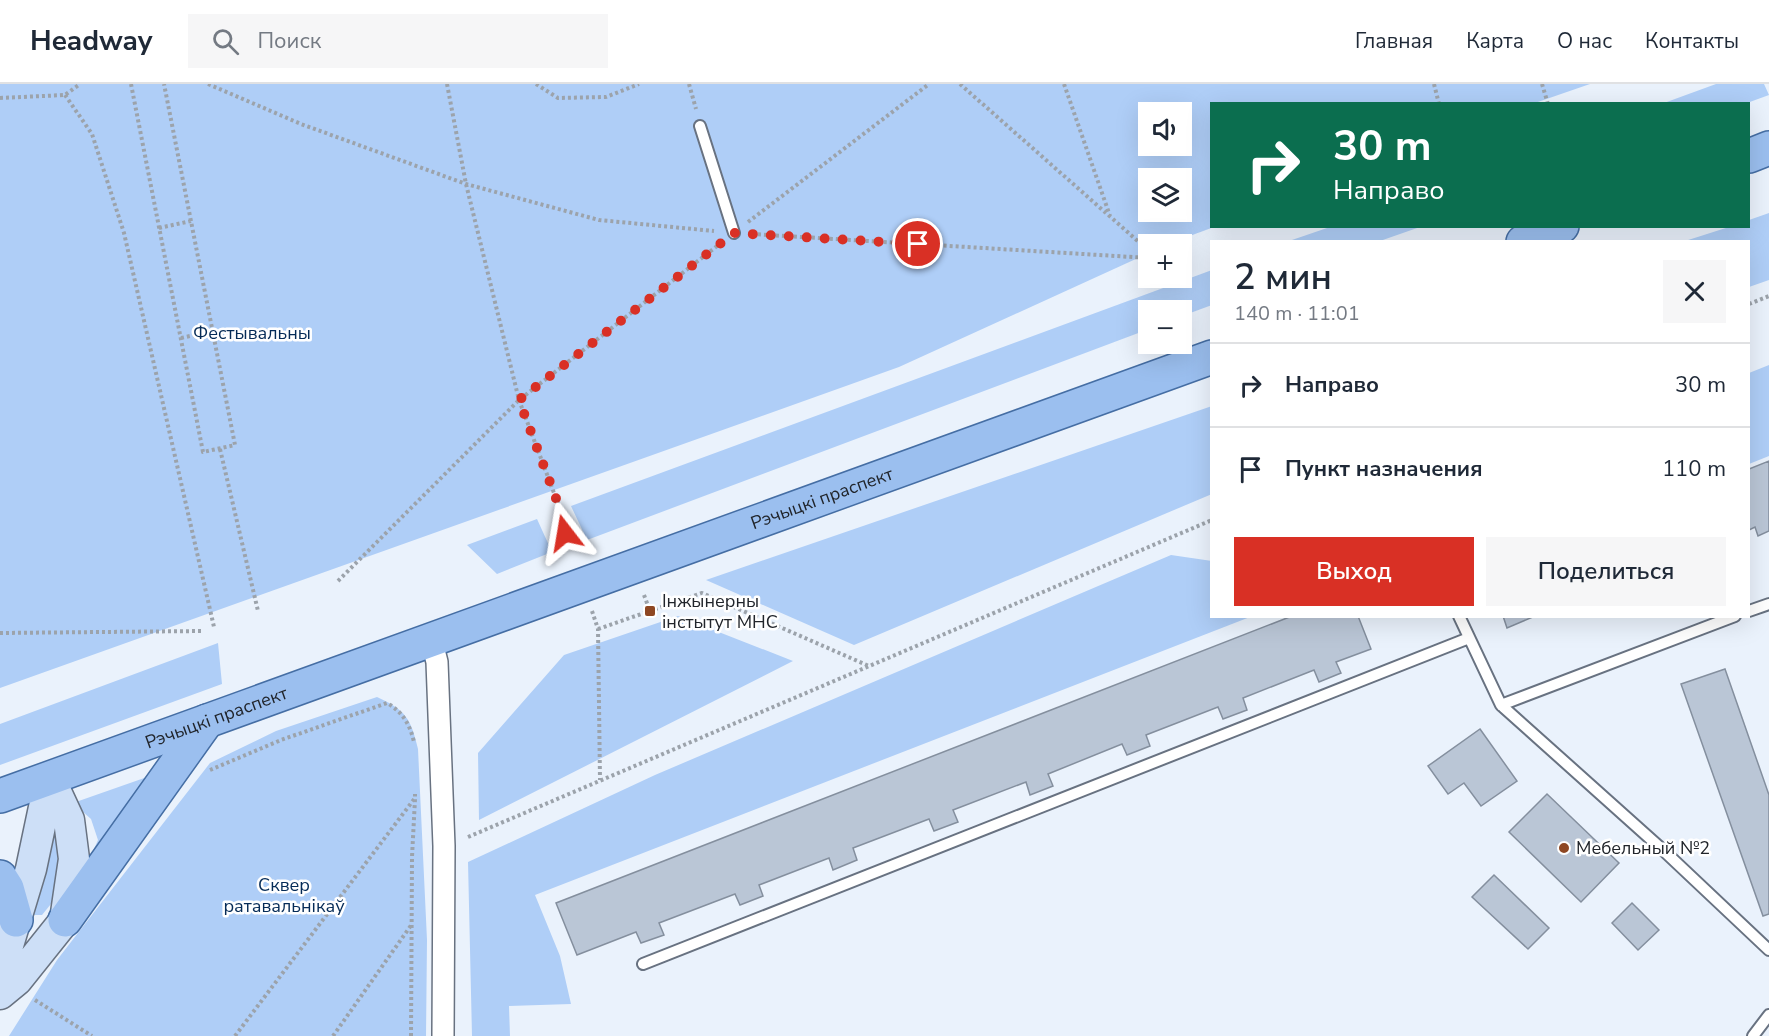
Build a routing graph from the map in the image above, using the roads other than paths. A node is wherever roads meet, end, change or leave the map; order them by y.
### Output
1 (700, 126) road end
2 (1769, 148) edge
3 (1750, 156) edge
4 (1557, 228) edge
5 (734, 233) road end
6 (1528, 240) edge
7 (1210, 358) edge
8 (1769, 604) edge
9 (1750, 611) edge
10 (1460, 618) edge
11 (1731, 618) edge
12 (431, 638) junction
13 (1469, 638) junction
14 (1501, 705) junction
15 (207, 721) junction
16 (50, 779) junction
17 (0, 796) edge
18 (0, 877) edge
19 (16, 920) junction
20 (65, 920) junction
21 (1769, 950) edge
22 (643, 964) dead end
23 (0, 972) edge
24 (0, 994) edge
25 (1769, 1015) edge
26 (443, 1036) edge
27 (1753, 1036) edge

1 - 5 lane
2 - 3 main road
4 - 6 main road
7 - 12 main road, Рэчыцкі праспект
8 - 9 lane
10 - 13 lane
11 - 14 lane
12 - 15 main road, Рэчыцкі праспект
12 - 26 street
13 - 14 lane
13 - 22 lane
14 - 21 lane
15 - 16 main road, Рэчыцкі праспект
15 - 20 main road
16 - 17 main road, Рэчыцкі праспект
16 - 19 main road
16 - 20 main road
18 - 19 main road
19 - 23 main road
20 - 24 main road
25 - 27 lane

